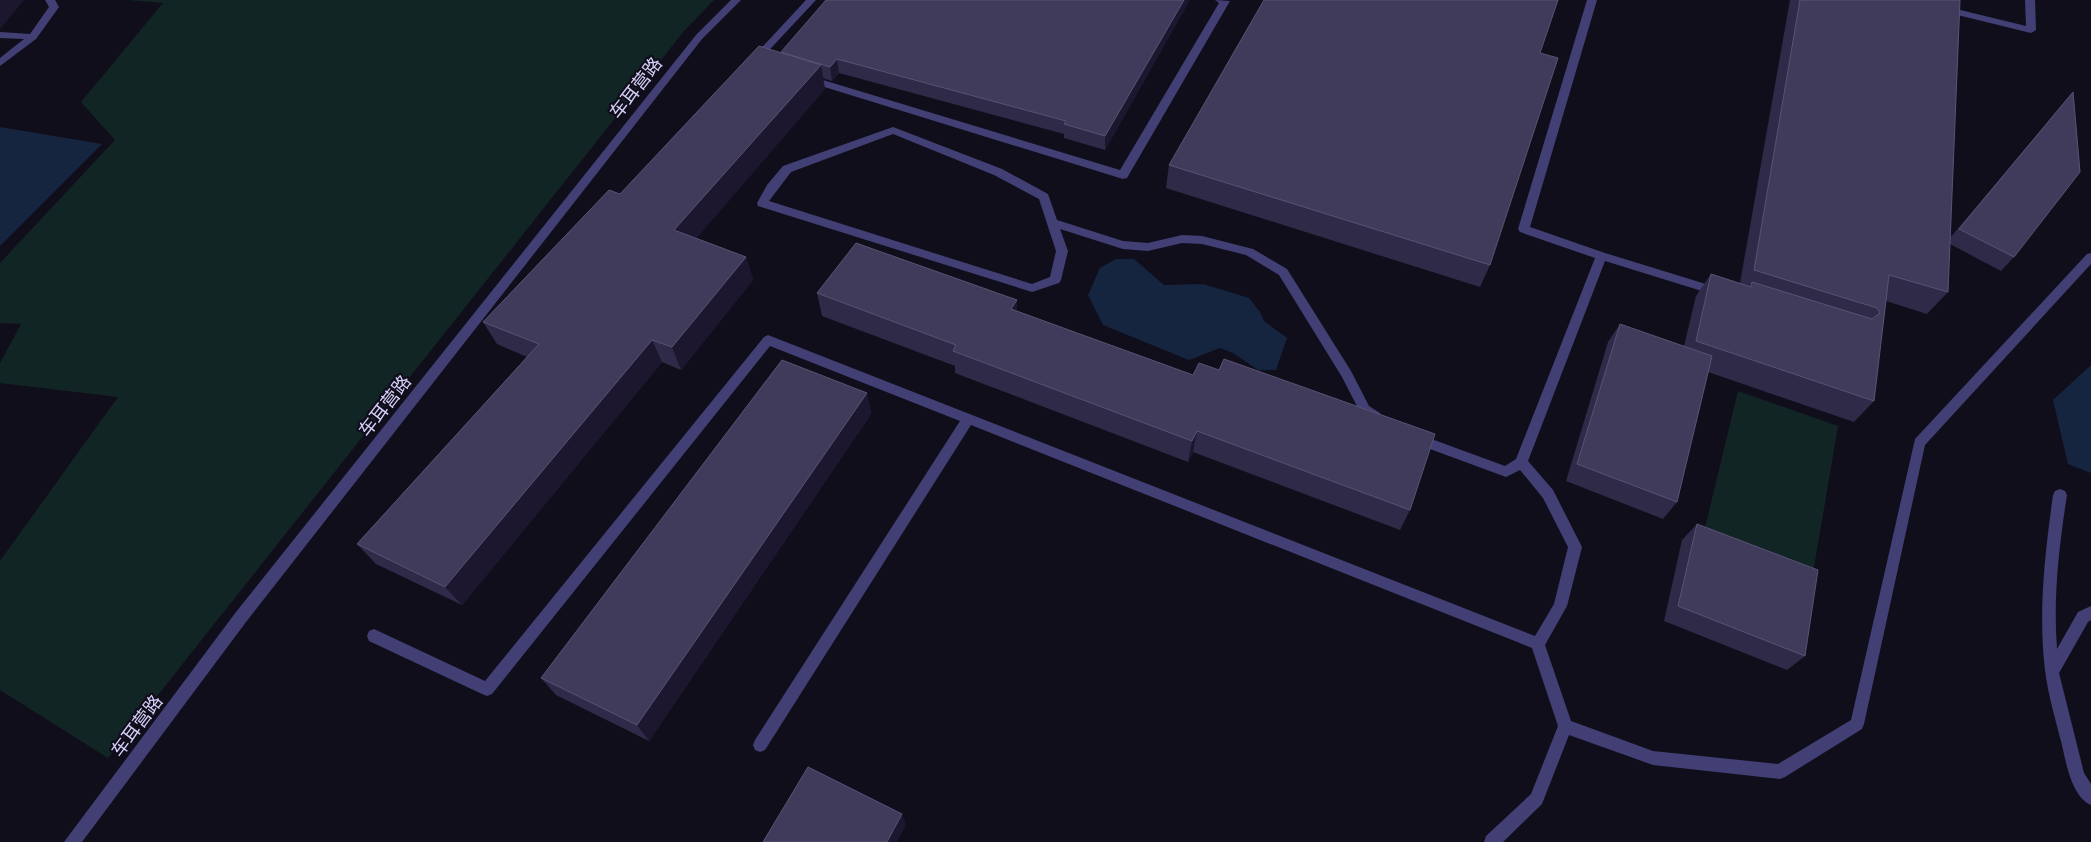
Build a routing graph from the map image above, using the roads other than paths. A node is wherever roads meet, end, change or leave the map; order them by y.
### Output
1 (50, 0) edge
2 (736, 0) edge
3 (810, 0) edge
4 (1220, 0) edge
5 (1592, 0) edge
6 (2030, 0) edge
7 (1936, 7) edge
8 (0, 35) edge
9 (33, 37) junction
10 (0, 63) edge
11 (763, 65) edge
12 (801, 76) edge
13 (1053, 223) junction
14 (1601, 256) junction
15 (2091, 257) edge
16 (1731, 296) edge
17 (968, 419) junction
18 (1386, 424) edge
19 (1400, 432) edge
20 (1521, 462) junction
21 (2060, 495) dead end
22 (2091, 612) edge
23 (374, 636) dead end
24 (1538, 644) junction
25 (2052, 672) junction
26 (1565, 726) junction
27 (760, 745) dead end
28 (2091, 797) edge
29 (72, 842) edge
30 (1492, 842) edge

1 - 9 street
2 - 29 street, 车耳营路
3 - 11 street
4 - 12 street
5 - 14 street
6 - 7 street
8 - 9 street
9 - 10 street
13 - 13 street
13 - 18 street
14 - 16 street
14 - 20 street
15 - 26 street
17 - 23 street
17 - 24 street
17 - 27 street
19 - 20 street
20 - 24 street
21 - 25 street
22 - 25 street
24 - 26 street
25 - 28 street
26 - 30 street

